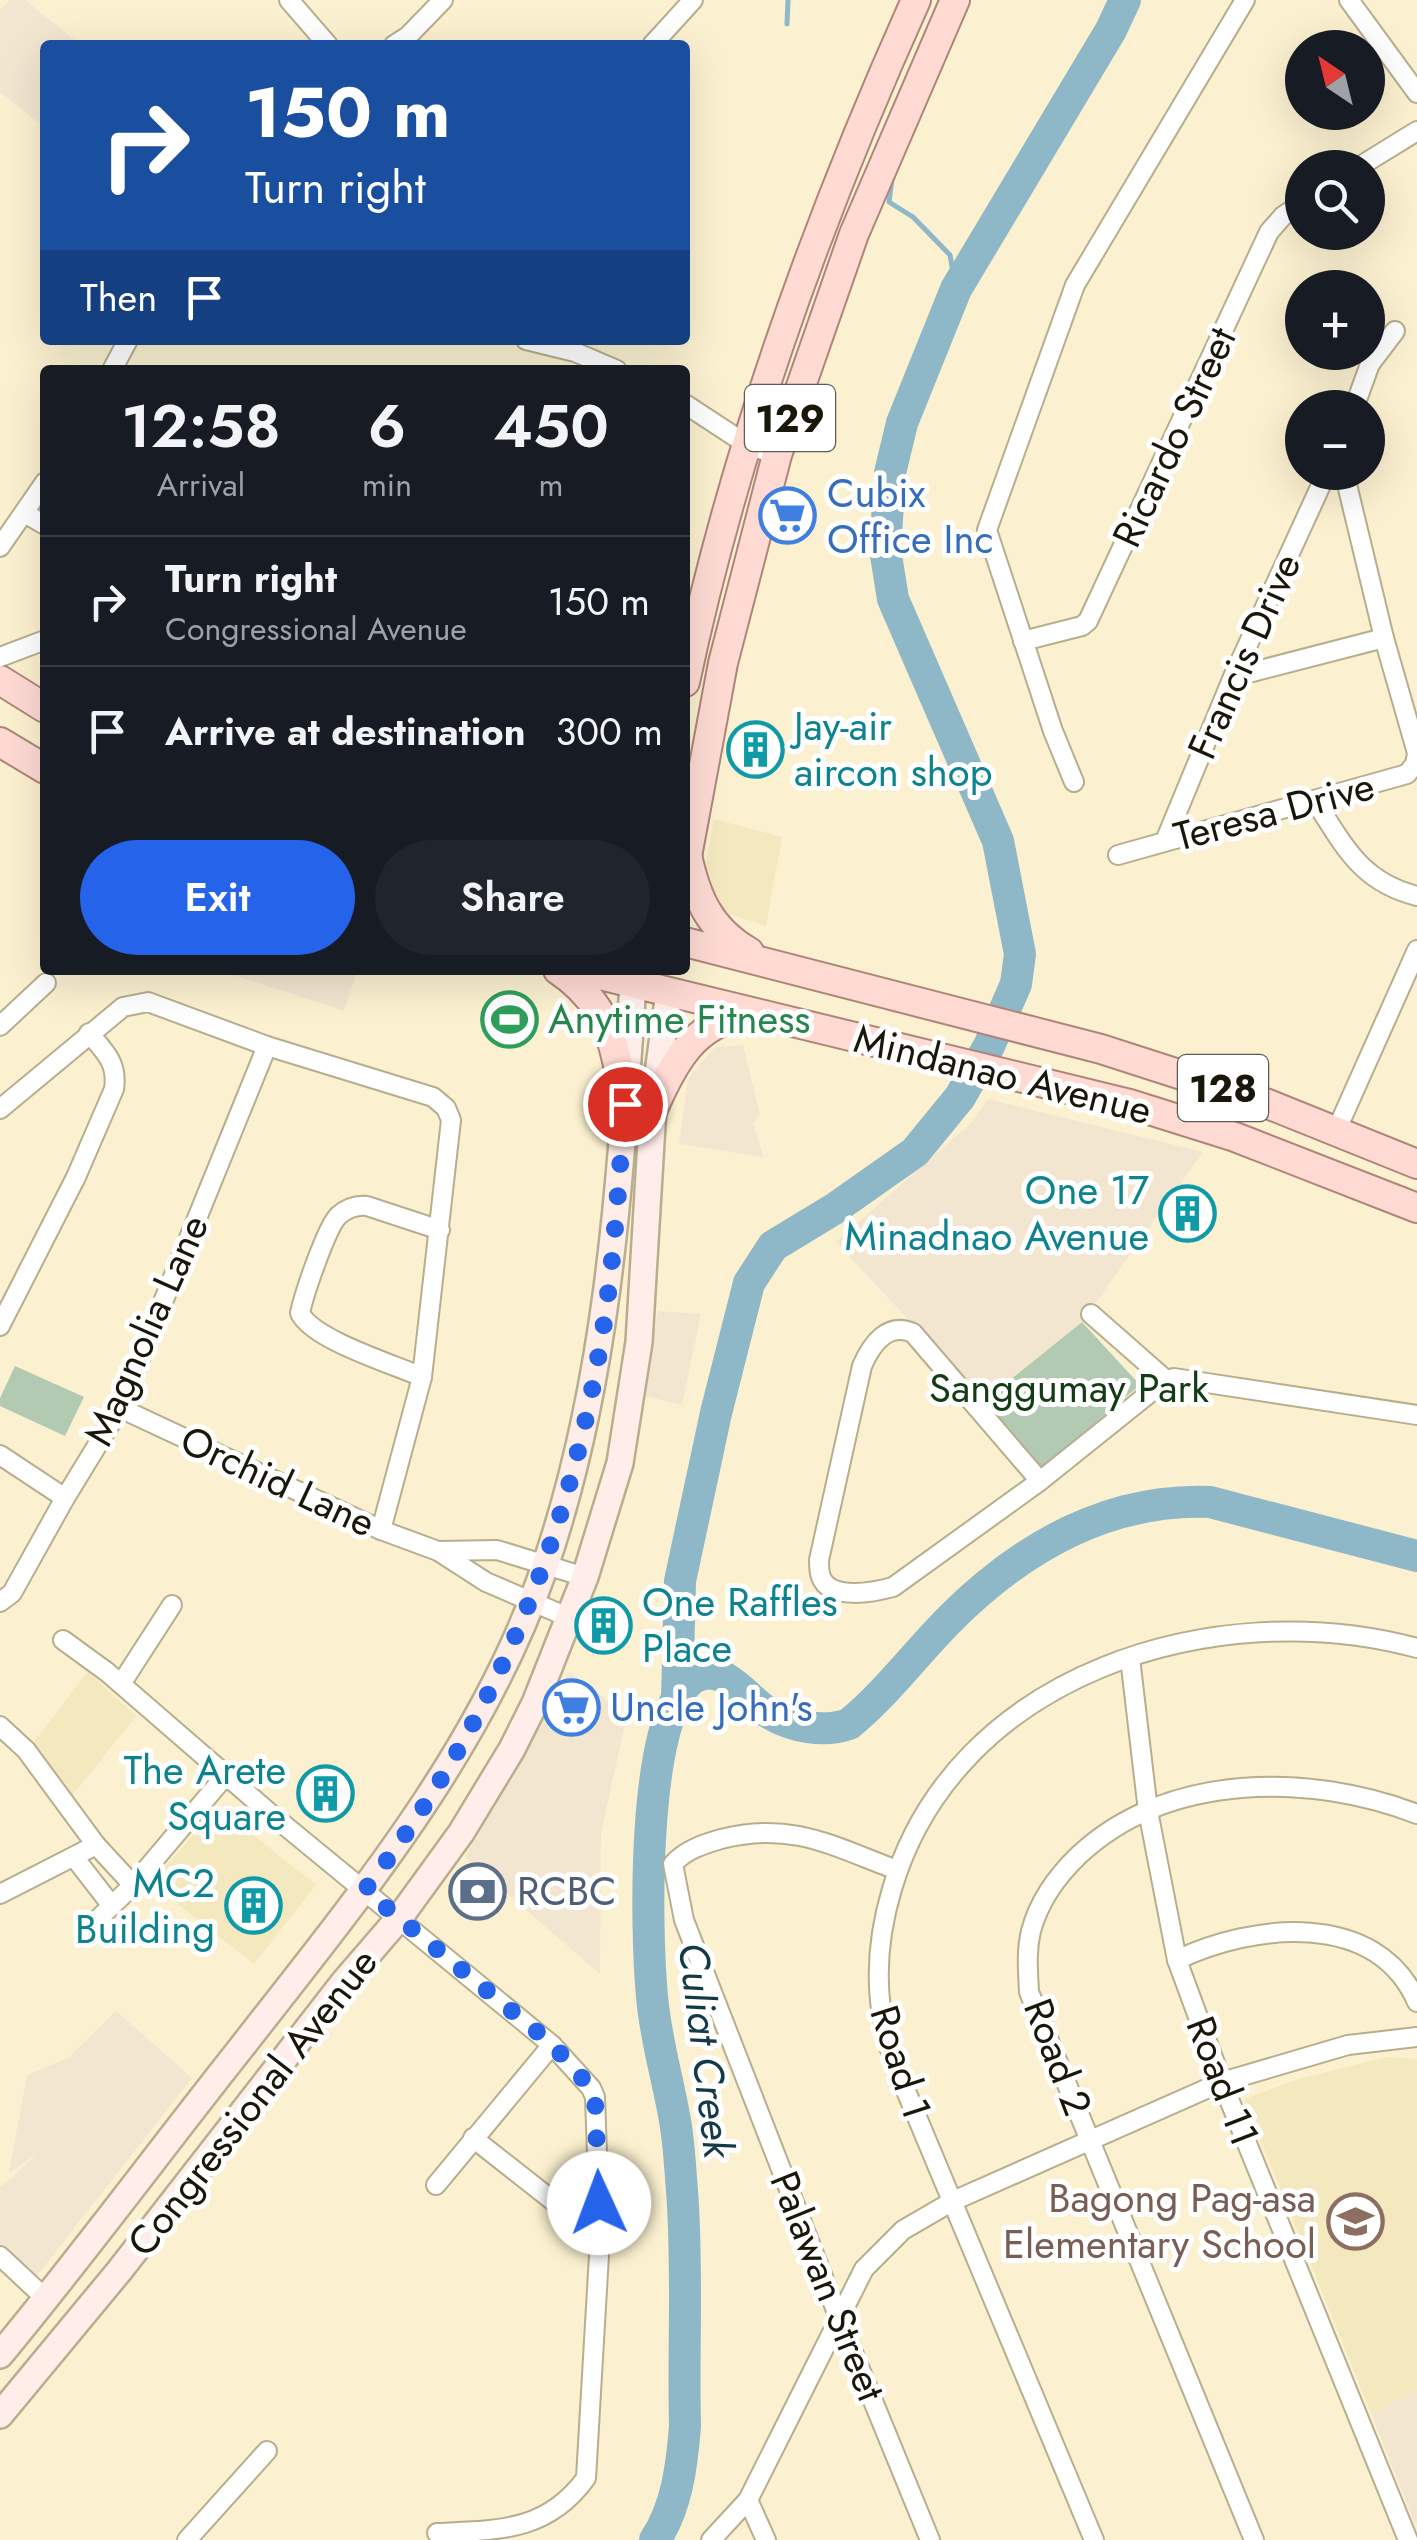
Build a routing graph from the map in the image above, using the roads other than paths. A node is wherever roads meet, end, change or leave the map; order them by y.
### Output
1 (290, 0) edge
2 (443, 0) edge
3 (693, 0) edge
4 (916, 0) edge
5 (955, 0) edge
6 (1245, 0) edge
7 (1348, 0) edge
8 (324, 40) edge
9 (402, 40) edge
10 (657, 40) edge
11 (1417, 93) edge
12 (1417, 130) edge
13 (1385, 150) edge
14 (1285, 214) edge
15 (1395, 331) dead end
16 (570, 346) edge
17 (607, 365) edge
18 (1361, 390) edge
19 (690, 407) edge
20 (746, 444) junction
21 (777, 455) junction
22 (40, 490) edge
23 (1319, 490) edge
24 (1348, 490) edge
25 (26, 514) junction
26 (40, 522) edge
27 (0, 547) edge
28 (1384, 638) junction
29 (1023, 641) junction
30 (40, 642) edge
31 (0, 658) edge
32 (690, 661) edge
33 (1232, 676) junction
34 (0, 680) edge
35 (40, 705) edge
36 (0, 742) edge
37 (1417, 753) edge
38 (40, 765) edge
39 (1074, 782) dead end
40 (1315, 802) junction
41 (690, 840) edge
42 (1165, 841) junction
43 (1118, 855) dead end
44 (690, 873) edge
45 (1417, 896) edge
46 (690, 943) edge
47 (1417, 950) edge
48 (768, 962) junction
49 (564, 975) edge
50 (634, 977) edge
51 (671, 981) edge
52 (46, 983) dead end
53 (754, 1013) junction
54 (0, 1026) edge
55 (88, 1033) junction
56 (268, 1046) junction
57 (1253, 1098) junction
58 (625, 1104) junction
59 (0, 1108) edge
60 (653, 1109) junction
61 (1337, 1130) junction
62 (1234, 1137) junction
63 (1417, 1164) edge
64 (1417, 1208) edge
65 (440, 1230) junction
66 (1091, 1314) dead end
67 (0, 1326) edge
68 (422, 1377) junction
69 (1166, 1380) junction
70 (120, 1408) junction
71 (1417, 1414) edge
72 (0, 1455) edge
73 (1040, 1481) junction
74 (64, 1498) junction
75 (381, 1530) junction
76 (438, 1552) junction
77 (546, 1565) junction
78 (585, 1577) junction
79 (532, 1601) junction
80 (1, 1602) edge
81 (172, 1605) dead end
82 (570, 1618) junction
83 (63, 1640) dead end
84 (1417, 1648) edge
85 (1130, 1658) junction
86 (121, 1684) junction
87 (0, 1726) edge
88 (226, 1775) junction
89 (1148, 1811) junction
90 (1417, 1814) edge
91 (96, 1845) junction
92 (74, 1856) junction
93 (897, 1870) junction
94 (133, 1885) junction
95 (365, 1890) junction
96 (0, 1894) edge
97 (112, 1906) junction
98 (400, 1917) junction
99 (92, 1925) dead end
100 (1177, 1960) junction
101 (1417, 2002) edge
102 (1417, 2038) edge
103 (552, 2044) junction
104 (1222, 2082) junction
105 (473, 2138) junction
106 (1090, 2139) junction
107 (436, 2184) dead end
108 (953, 2202) junction
109 (600, 2238) junction
110 (0, 2256) edge
111 (46, 2299) junction
112 (839, 2318) junction
113 (0, 2356) edge
114 (0, 2415) edge
115 (267, 2451) dead end
116 (748, 2500) junction
117 (437, 2533) dead end
118 (187, 2540) edge
119 (711, 2540) edge
120 (766, 2540) edge
121 (930, 2540) edge
122 (1094, 2540) edge
123 (1254, 2540) edge
124 (1413, 2540) edge

1 - 8 street
2 - 9 street
3 - 10 street
4 - 20 main road, 129
5 - 21 main road, 129
6 - 29 street
7 - 11 street
12 - 13 street
14 - 29 street, Ricardo Street
15 - 18 street
16 - 17 street
19 - 20 street
20 - 21 street
20 - 32 main road, 129
21 - 41 main road, 129
22 - 25 street
23 - 33 street, Francis Drive
24 - 28 street, Teresa Drive
25 - 26 street
25 - 27 street
28 - 33 street
28 - 37 street, Teresa Drive
29 - 39 street
30 - 31 street
33 - 42 street, Francis Drive
34 - 35 main road
36 - 38 main road
37 - 40 street, Teresa Drive
40 - 42 street, Teresa Drive
40 - 45 street
42 - 43 street, Teresa Drive
44 - 48 main road
46 - 48 main road, Mindanao Avenue / 128
47 - 61 street
48 - 57 main road, Mindanao Avenue / 128
49 - 58 main road
50 - 51 main road, Mindanao Avenue / 128
50 - 58 main road, Congressional Avenue
51 - 53 main road, Mindanao Avenue / 128
51 - 60 main road, Congressional Avenue
52 - 54 street
53 - 60 main road
53 - 62 main road, Mindanao Avenue / 128
55 - 56 street
55 - 59 street
55 - 67 street
56 - 65 street
56 - 70 street, Magnolia Lane
57 - 61 main road, Mindanao Avenue / 128
57 - 62 main road
58 - 77 main road, Congressional Avenue
60 - 78 main road, Congressional Avenue
61 - 63 main road, Mindanao Avenue / 128
62 - 64 main road, Mindanao Avenue / 128
65 - 68 street
65 - 68 street
66 - 69 street
68 - 75 street
69 - 71 street
69 - 73 street
70 - 74 street, Magnolia Lane
70 - 75 street, Orchid Lane
72 - 74 street
73 - 73 street
74 - 80 street, Magnolia Lane
75 - 76 street, Orchid Lane
76 - 77 street, Orchid Lane
76 - 79 street, Orchid Lane
77 - 78 street, Orchid Lane
77 - 79 main road, Congressional Avenue
78 - 82 main road, Congressional Avenue
79 - 82 street, Orchid Lane
79 - 95 main road, Congressional Avenue
81 - 86 street
82 - 98 main road, Congressional Avenue
83 - 86 street
84 - 85 street, Road 1
85 - 89 street, Road 11
85 - 93 street, Road 1
86 - 88 street
87 - 91 street
88 - 94 street
88 - 95 street
89 - 90 street, Road 2
89 - 100 street, Road 11
89 - 106 street, Road 2
91 - 92 street
91 - 94 street
92 - 96 street
92 - 97 street
93 - 108 street, Road 1
93 - 112 street, Palawan Street
94 - 97 street
95 - 98 street
95 - 111 main road, Congressional Avenue
97 - 99 street
98 - 103 street
98 - 114 main road, Congressional Avenue
100 - 101 street
100 - 104 street, Road 11
102 - 104 street
103 - 105 street
103 - 109 street
104 - 106 street
104 - 124 street, Road 11
105 - 107 street
105 - 109 street
106 - 108 street
106 - 123 street, Road 2
108 - 112 street
108 - 122 street, Road 1
109 - 117 street
110 - 111 street
111 - 113 main road, Congressional Avenue
112 - 116 street
112 - 121 street, Palawan Street
115 - 118 street
116 - 119 street
116 - 120 street

